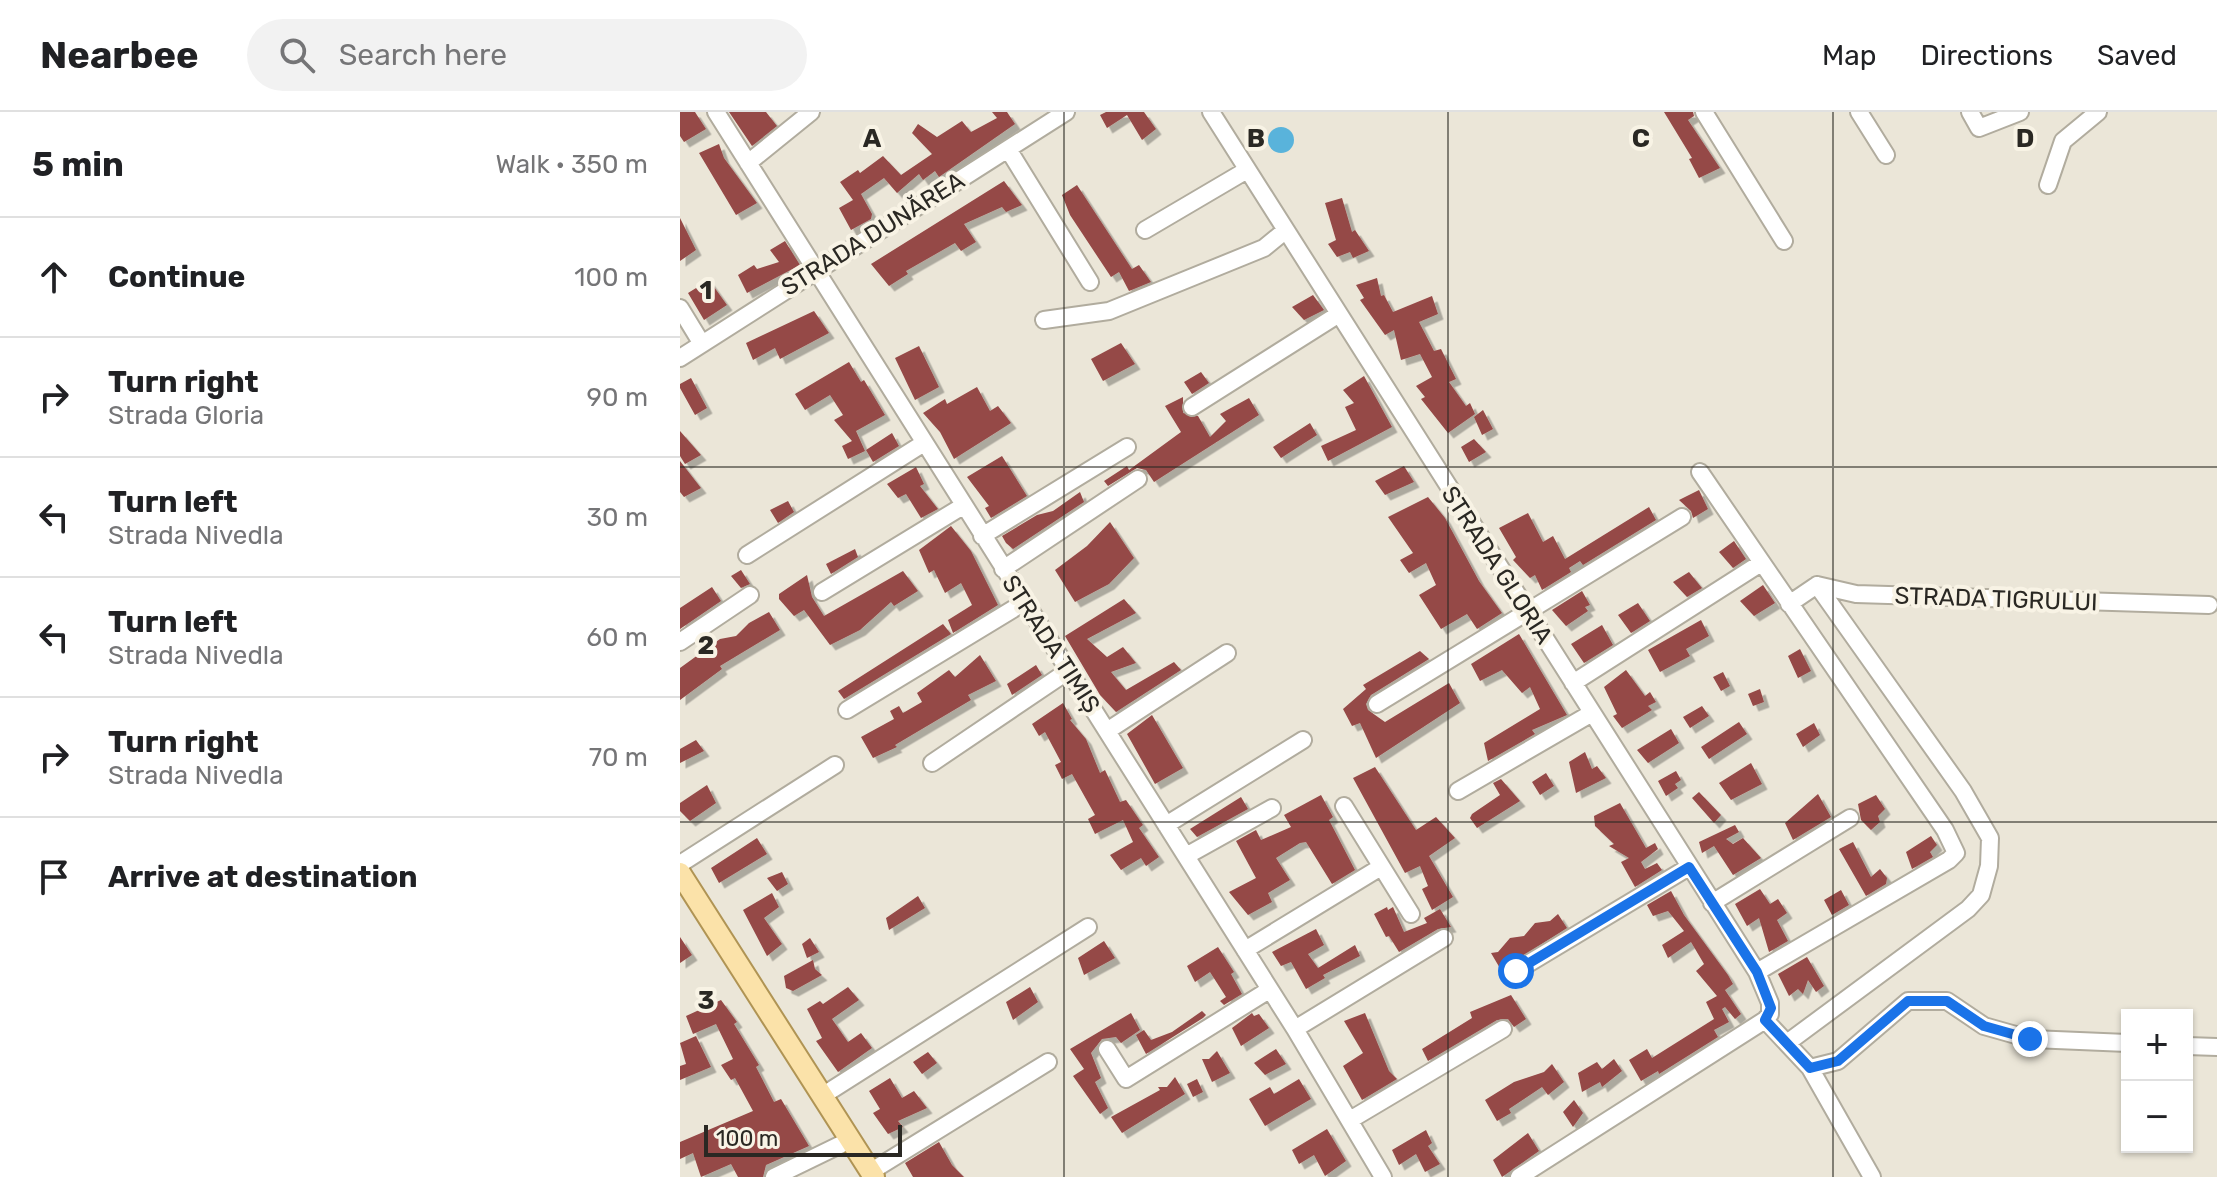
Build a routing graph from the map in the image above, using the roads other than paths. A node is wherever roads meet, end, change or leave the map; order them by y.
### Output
1 (716, 112) edge
2 (811, 112) edge
3 (1066, 112) edge
4 (1211, 112) edge
5 (1704, 112) edge
6 (1859, 112) edge
7 (1970, 112) edge
8 (2020, 112) edge
9 (2098, 112) edge
10 (1008, 149) junction
11 (1886, 155) dead end
12 (748, 163) junction
13 (1247, 170) junction
14 (2048, 185) dead end
15 (1145, 230) dead end
16 (1286, 230) junction
17 (1784, 241) dead end
18 (815, 269) junction
19 (1090, 282) dead end
20 (680, 308) edge
21 (1339, 314) junction
22 (1044, 320) dead end
23 (702, 344) junction
24 (680, 358) edge
25 (1192, 407) dead end
26 (924, 443) junction
27 (1127, 447) dead end
28 (1700, 472) dead end
29 (1138, 479) dead end
30 (963, 506) junction
31 (1682, 517) dead end
32 (982, 536) junction
33 (747, 555) dead end
34 (1761, 563) junction
35 (1003, 569) junction
36 (1817, 585) junction
37 (822, 592) dead end
38 (750, 595) dead end
39 (1023, 603) junction
40 (1789, 604) junction
41 (2209, 605) dead end
42 (1527, 612) junction
43 (680, 642) edge
44 (1227, 653) dead end
45 (1068, 671) junction
46 (1573, 683) junction
47 (1377, 704) dead end
48 (847, 710) dead end
49 (1592, 713) junction
50 (1107, 731) junction
51 (1303, 740) dead end
52 (932, 763) dead end
53 (835, 765) dead end
54 (1458, 791) dead end
55 (1344, 806) dead end
56 (1272, 808) dead end
57 (1850, 818) dead end
58 (1166, 825) junction
59 (1186, 856) junction
60 (680, 864) edge
61 (1381, 867) junction
62 (1689, 867) junction
63 (680, 873) edge
64 (1712, 903) junction
65 (1411, 914) dead end
66 (1088, 927) dead end
67 (1444, 938) dead end
68 (1245, 950) junction
69 (1516, 971) dead end
70 (1757, 972) junction
71 (1269, 990) junction
72 (1765, 1020) junction
73 (1295, 1029) junction
74 (1503, 1029) dead end
75 (1787, 1043) junction
76 (2121, 1043) edge
77 (2193, 1046) edge
78 (2217, 1047) edge
79 (1107, 1049) dead end
80 (1048, 1062) dead end
81 (1810, 1068) junction
82 (822, 1096) junction
83 (1350, 1120) junction
84 (850, 1140) junction
85 (872, 1174) edge
86 (774, 1177) edge
87 (1383, 1177) edge
88 (1519, 1177) edge
89 (1872, 1177) edge

1 - 12 street, STRADA TIMIȘ
2 - 12 street
3 - 10 street, STRADA DUNĂREA
4 - 13 street, STRADA GLORIA
5 - 17 street
6 - 11 street
7 - 8 street
9 - 14 street
10 - 18 street, STRADA DUNĂREA
10 - 19 street
12 - 18 street, STRADA TIMIȘ
13 - 15 street
13 - 16 street, STRADA GLORIA
16 - 21 street, STRADA GLORIA
16 - 22 street
18 - 23 street, STRADA DUNĂREA
18 - 26 street, STRADA TIMIȘ
20 - 23 street
21 - 25 street
21 - 42 street, STRADA GLORIA
23 - 24 street, STRADA DUNĂREA
26 - 30 street, STRADA TIMIȘ
26 - 33 street
27 - 32 street
28 - 34 street
29 - 35 street
30 - 32 street, STRADA TIMIȘ
30 - 37 street
31 - 42 street
32 - 35 street, STRADA TIMIȘ
34 - 40 street
34 - 46 street
35 - 39 street, STRADA TIMIȘ
36 - 40 street
36 - 41 street, STRADA TIGRULUI
36 - 75 street
38 - 43 street
39 - 45 street, STRADA TIMIȘ
39 - 48 street
40 - 70 street
42 - 46 street, STRADA GLORIA
42 - 47 street
44 - 50 street
45 - 50 street, STRADA TIMIȘ
45 - 52 street
46 - 49 street, STRADA GLORIA
49 - 54 street
49 - 62 street, STRADA GLORIA
50 - 58 street, STRADA TIMIȘ
51 - 58 street
53 - 60 street
55 - 61 street
56 - 59 street
57 - 64 street
58 - 59 street, STRADA TIMIȘ
59 - 68 street, STRADA TIMIȘ
61 - 65 street
61 - 68 street
62 - 64 street, STRADA GLORIA
62 - 69 street
63 - 82 main road
64 - 70 street, STRADA GLORIA
66 - 82 street
67 - 73 street
68 - 71 street, STRADA TIMIȘ
70 - 72 street, STRADA GLORIA
71 - 73 street, STRADA TIMIȘ
71 - 79 street
72 - 75 street
72 - 88 street
73 - 83 street, STRADA TIMIȘ
74 - 83 street
75 - 81 street
76 - 81 street
77 - 78 street
80 - 85 street
81 - 89 street
82 - 84 main road
83 - 87 street, STRADA TIMIȘ
84 - 85 main road
84 - 86 street

